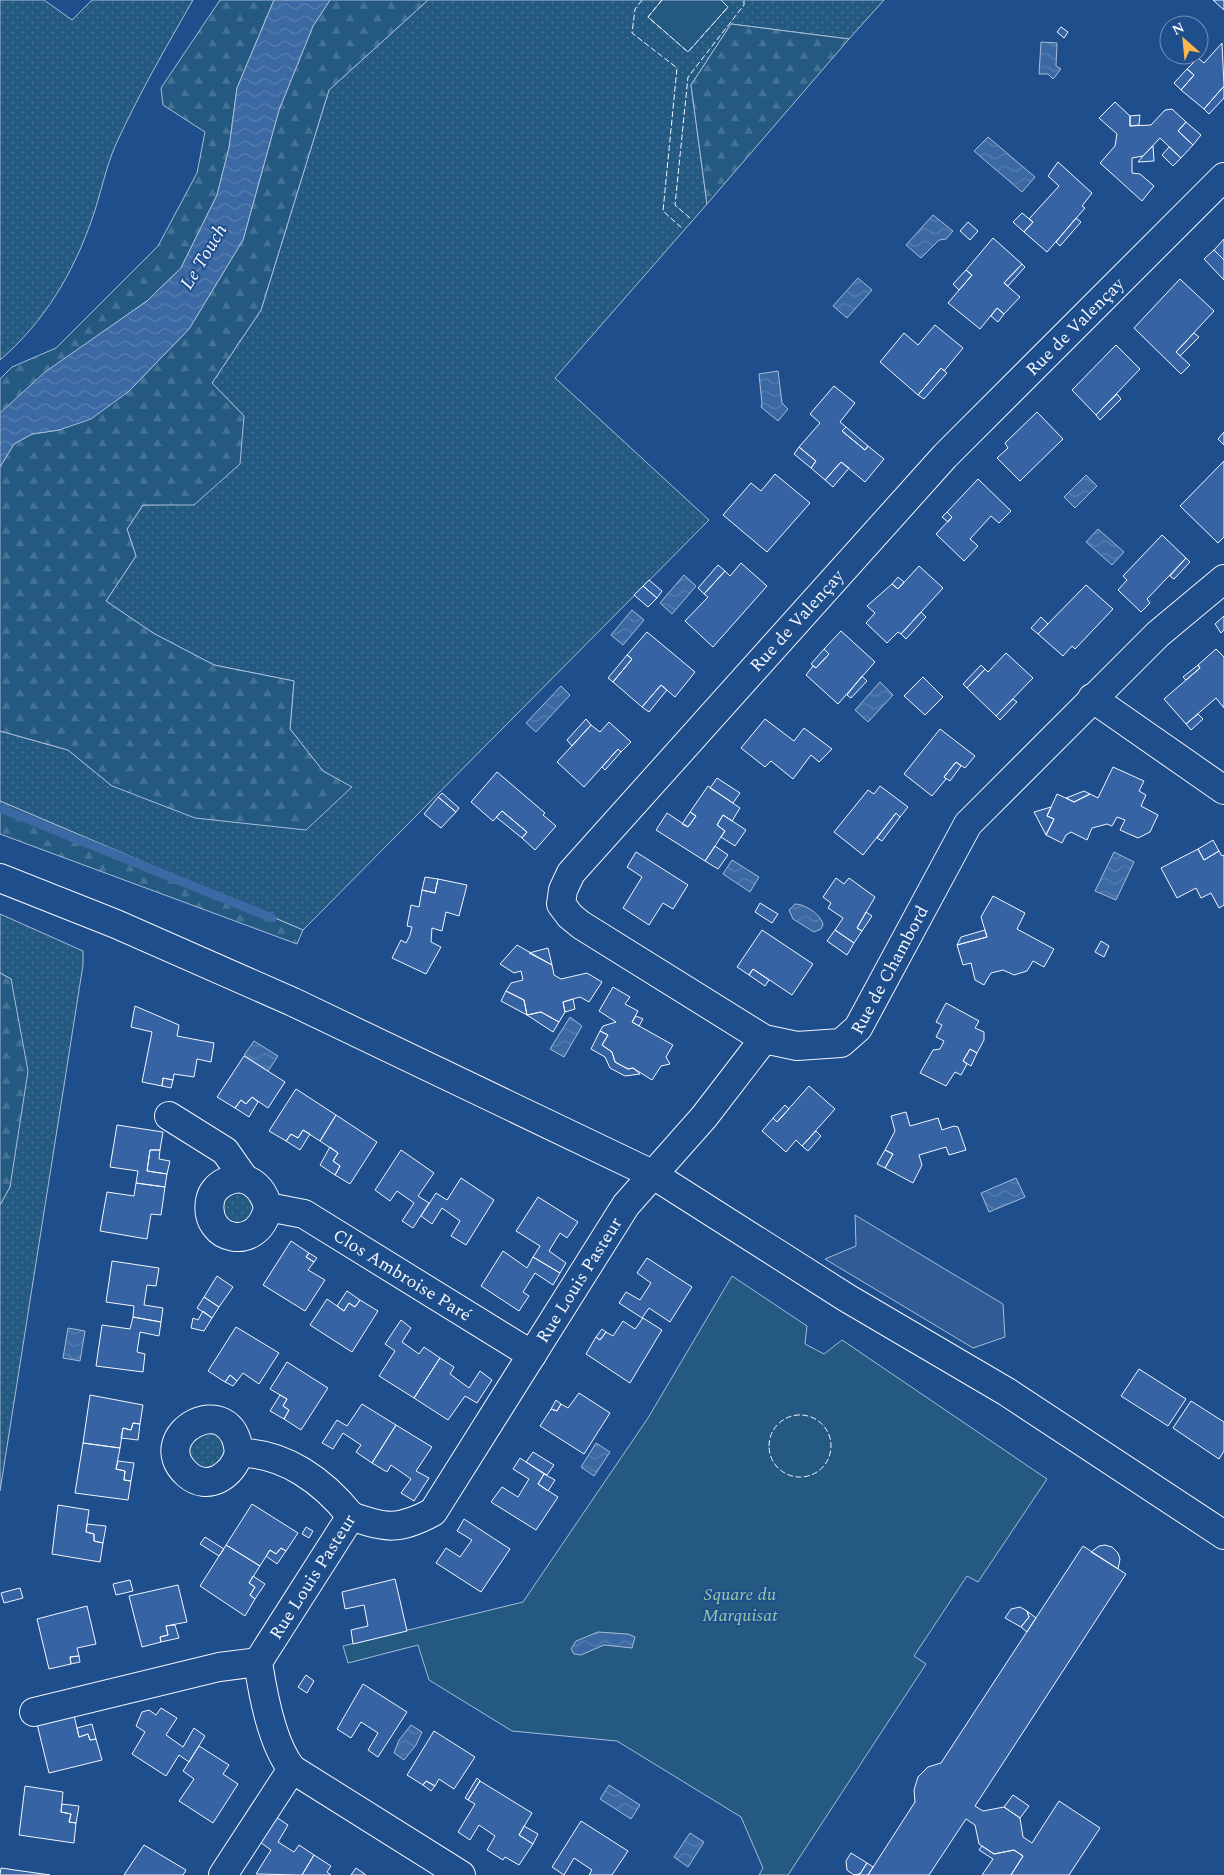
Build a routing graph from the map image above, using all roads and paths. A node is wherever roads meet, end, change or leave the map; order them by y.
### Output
1 (1224, 177) edge
2 (1224, 579) edge
3 (1092, 698) junction
4 (1224, 790) edge
5 (0, 878) edge
6 (764, 1039) junction
7 (169, 1116) dead end
8 (652, 1174) junction
9 (244, 1178) junction
10 (268, 1207) junction
11 (532, 1355) junction
12 (239, 1453) dead end
13 (351, 1516) junction
14 (1224, 1535) edge
15 (258, 1662) junction
16 (34, 1712) dead end
17 (292, 1770) junction
18 (223, 1875) edge
19 (461, 1875) edge

1 - 6 street, Rue de Valençay
2 - 3 street, Rue de Chambord
3 - 4 street
3 - 6 street, Rue de Chambord
5 - 8 street
6 - 8 street
7 - 9 street
8 - 11 street, Rue Louis Pasteur
8 - 14 street
9 - 10 street
9 - 10 street
10 - 11 street, Clos Ambroise Paré
11 - 13 street, Rue Louis Pasteur
12 - 13 street
13 - 15 street, Rue Louis Pasteur
15 - 16 street
15 - 17 street, Rue Louis Pasteur
17 - 18 street
17 - 19 street, Rue Louis Pasteur

